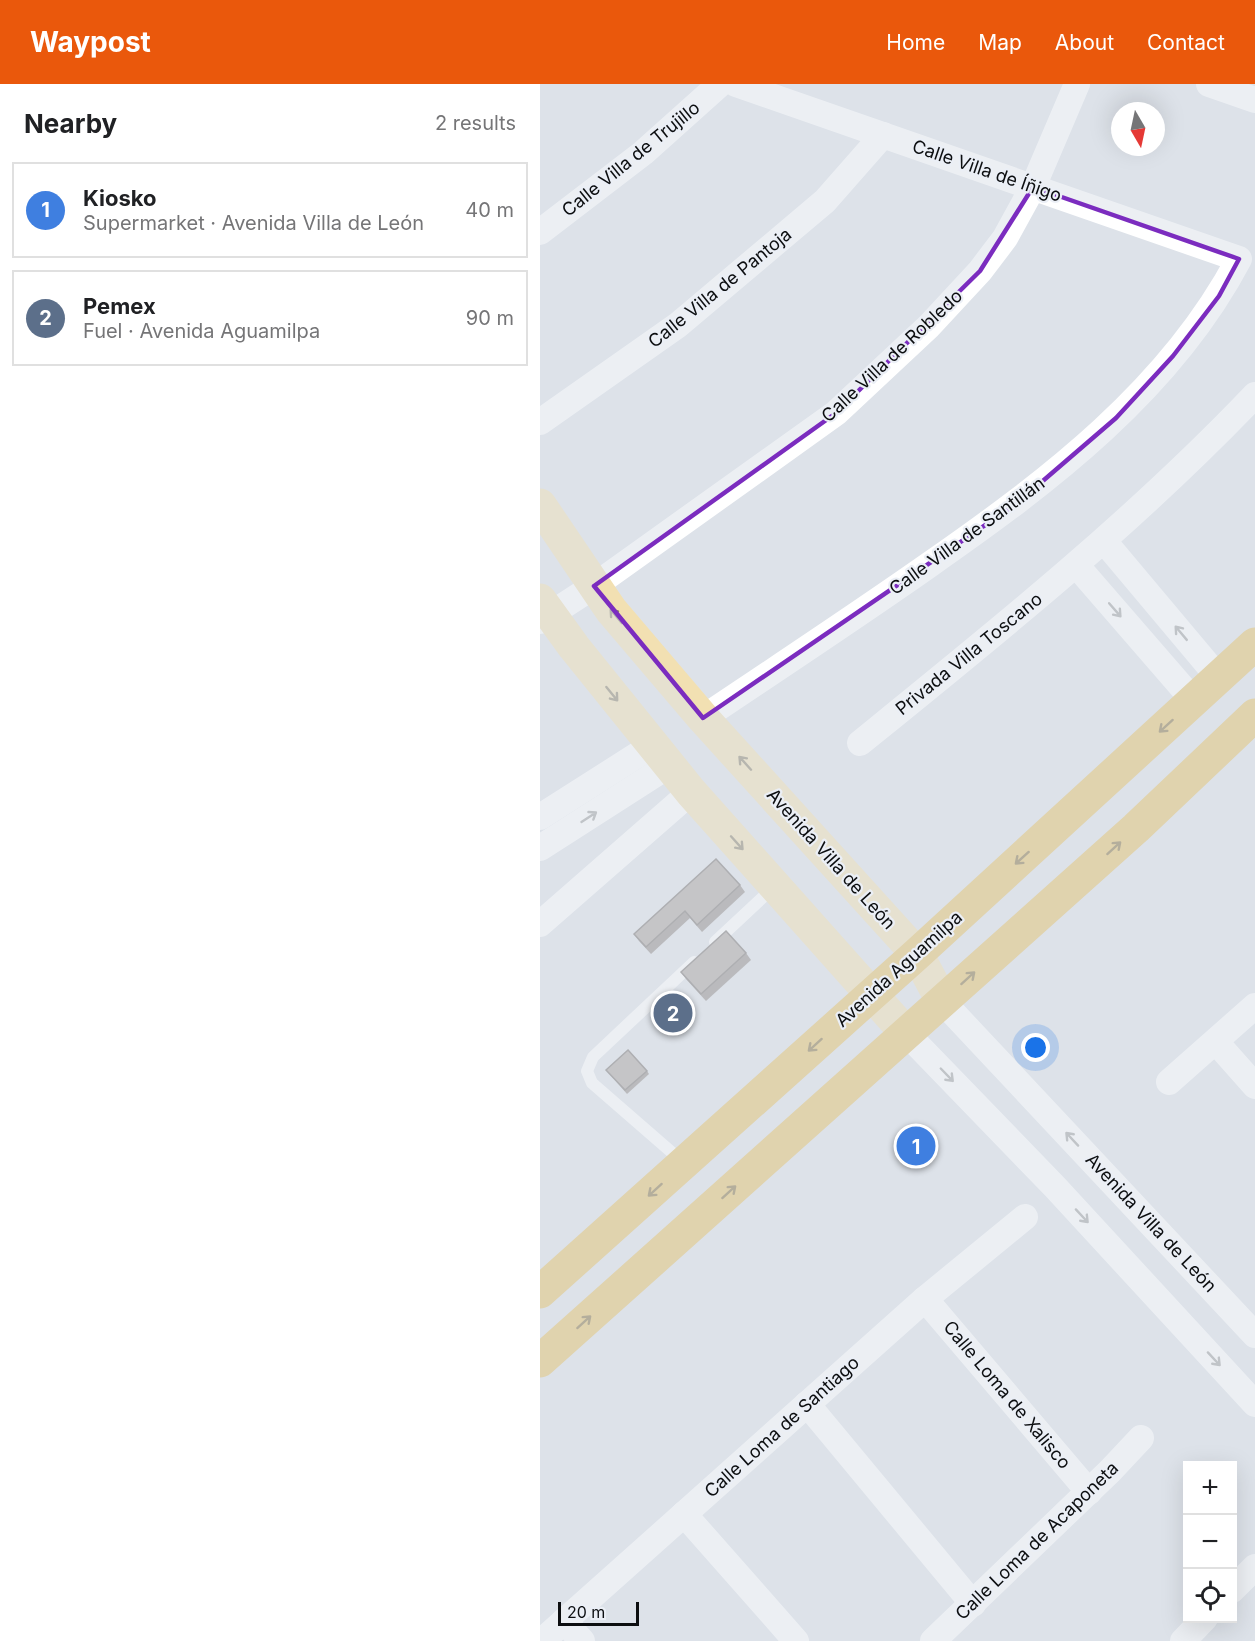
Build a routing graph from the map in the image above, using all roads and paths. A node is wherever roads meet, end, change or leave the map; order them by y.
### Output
1 (720, 84) edge
2 (736, 84) edge
3 (1077, 84) edge
4 (1209, 84) edge
5 (1255, 100) edge
6 (883, 135) junction
7 (1033, 187) junction
8 (540, 232) edge
9 (1239, 259) joint
10 (1255, 395) edge
11 (540, 422) edge
12 (540, 505) edge
13 (1104, 541) junction
14 (1077, 566) junction
15 (594, 586) junction
16 (543, 612) edge
17 (1255, 644) edge
18 (1219, 678) junction
19 (1194, 701) junction
20 (1255, 715) edge
21 (703, 718) junction
22 (860, 743) dead end
23 (662, 755) junction
24 (691, 792) junction
25 (540, 817) edge
26 (540, 848) edge
27 (775, 886) junction
28 (540, 924) edge
29 (917, 954) junction
30 (872, 994) junction
31 (942, 1001) junction
32 (1255, 1006) edge
33 (906, 1033) junction
34 (1216, 1042) junction
35 (1168, 1082) dead end
36 (1255, 1086) edge
37 (685, 1163) junction
38 (1025, 1217) dead end
39 (540, 1292) edge
40 (925, 1299) junction
41 (1255, 1335) edge
42 (540, 1361) edge
43 (807, 1404) junction
44 (1255, 1404) edge
45 (1141, 1438) dead end
46 (1089, 1492) junction
47 (684, 1514) junction
48 (1255, 1567) edge
49 (1237, 1586) edge
50 (974, 1604) junction
51 (564, 1621) junction
52 (1200, 1623) edge
53 (542, 1641) edge
54 (582, 1641) edge
55 (796, 1641) edge
56 (933, 1641) edge
57 (1183, 1641) edge

1 - 8 street, Calle Villa de Trujillo
2 - 6 street, Calle Villa de Íñigo
3 - 7 street, Calle Villa de Robledo
4 - 5 street
6 - 7 street, Calle Villa de Íñigo
6 - 11 street, Calle Villa de Pantoja
7 - 9 street, Calle Villa de Íñigo
7 - 15 street, Calle Villa de Robledo
9 - 21 street, Calle Villa de Santillán
10 - 13 street, Privada Villa Toscano
12 - 15 street, Avenida Villa de León
13 - 14 street, Privada Villa Toscano
18 -> 13 street
14 -> 19 street
14 - 22 street, Privada Villa Toscano
15 - 16 street, Calle Villa de Robledo
21 -> 15 street, Avenida Villa de León
16 -> 23 street
17 - 18 main road, Avenida Aguamilpa
18 - 19 main road, Avenida Aguamilpa
19 -> 29 main road, Avenida Aguamilpa
31 -> 20 main road
29 -> 21 street, Avenida Villa de León
23 - 24 street
23 - 25 street
26 -> 23 street
24 -> 27 street
24 - 28 street
27 - 30 street
27 - 37 lane
29 - 30 main road, Avenida Aguamilpa
29 - 31 street, Avenida Villa de León
30 - 33 street
30 -> 37 main road, Avenida Aguamilpa
31 - 33 main road
41 -> 31 street, Avenida Villa de León
32 - 34 street
42 -> 33 main road
33 -> 44 street
34 - 35 street
34 - 36 street
37 -> 39 main road, Avenida Aguamilpa
38 - 40 street, Calle Loma de Santiago
40 - 43 street, Calle Loma de Santiago
40 - 46 street, Calle Loma de Xalisco
43 - 47 street, Calle Loma de Santiago
43 - 50 street
45 - 46 street, Calle Loma de Acaponeta
46 - 50 street, Calle Loma de Acaponeta
47 - 51 street, Calle Loma de Santiago
47 - 55 street
48 - 49 street
50 - 56 street, Calle Loma de Acaponeta
51 - 53 street, Calle Loma de Santiago
51 - 54 street
52 - 57 street

